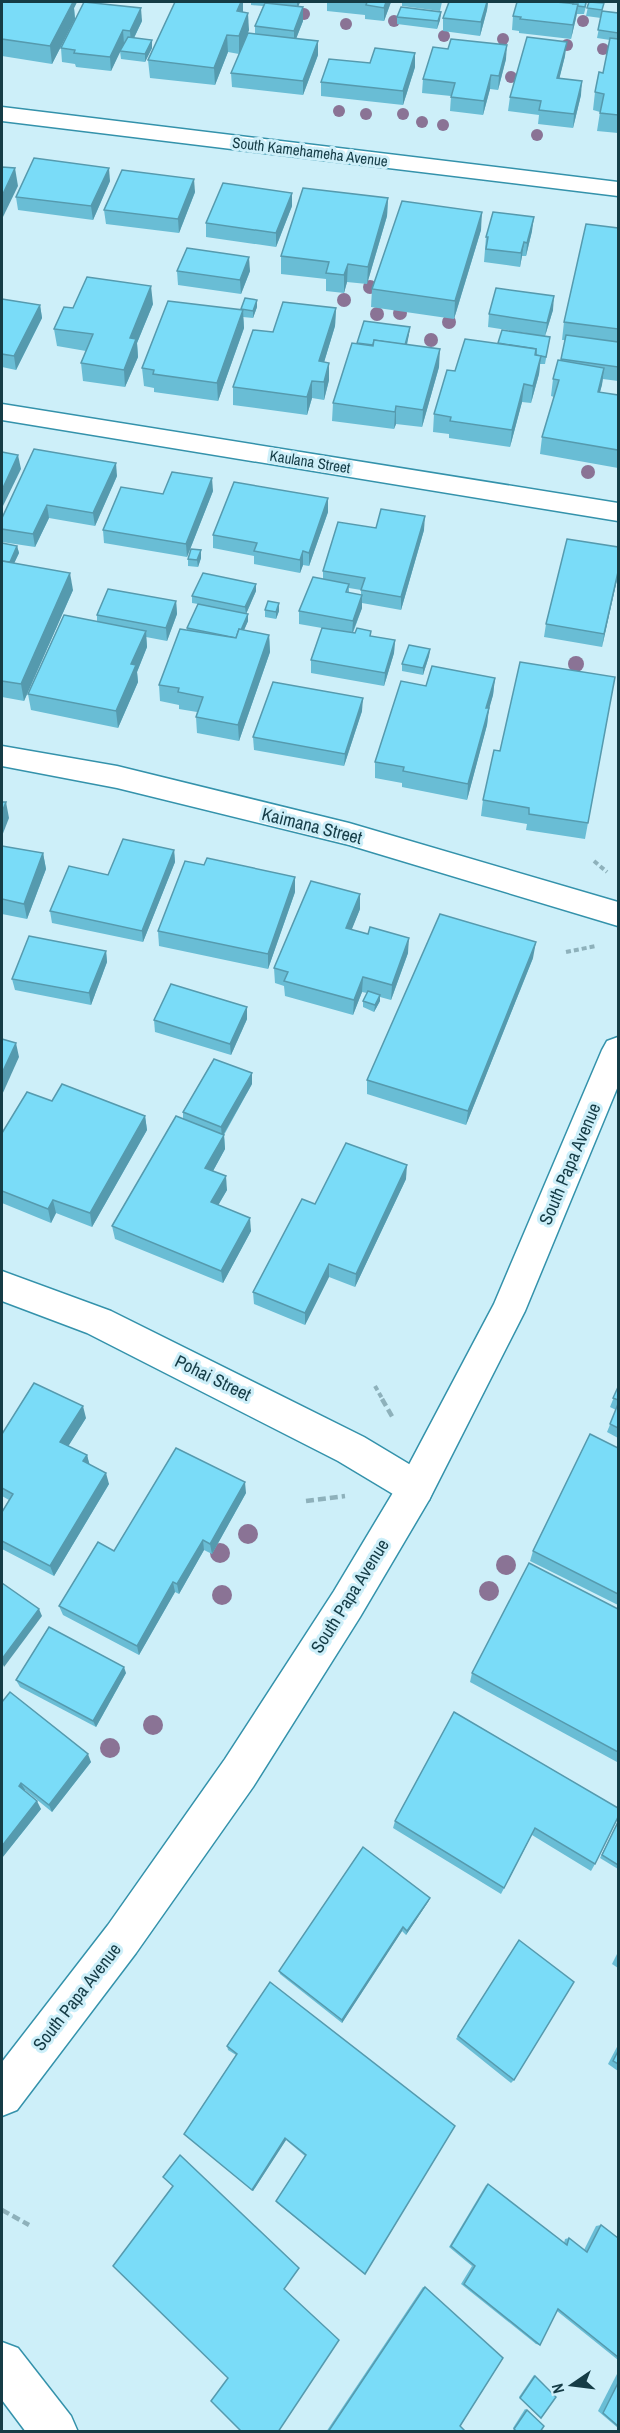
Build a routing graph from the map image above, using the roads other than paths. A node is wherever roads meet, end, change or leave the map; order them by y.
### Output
1 (2, 114) edge
2 (618, 189) edge
3 (2, 412) edge
4 (618, 512) edge
5 (2, 756) edge
6 (618, 914) edge
7 (618, 1050) edge
8 (2, 1286) edge
9 (416, 1488) junction
10 (2, 2095) edge
11 (2, 2364) edge
12 (55, 2432) edge

1 - 2 street, South Kamehameha Avenue
3 - 4 street, Kaulana Street
5 - 6 street, Kaimana Street
7 - 9 street, South Papa Avenue
8 - 9 street, Pohai Street
9 - 10 street, South Papa Avenue
11 - 12 street

